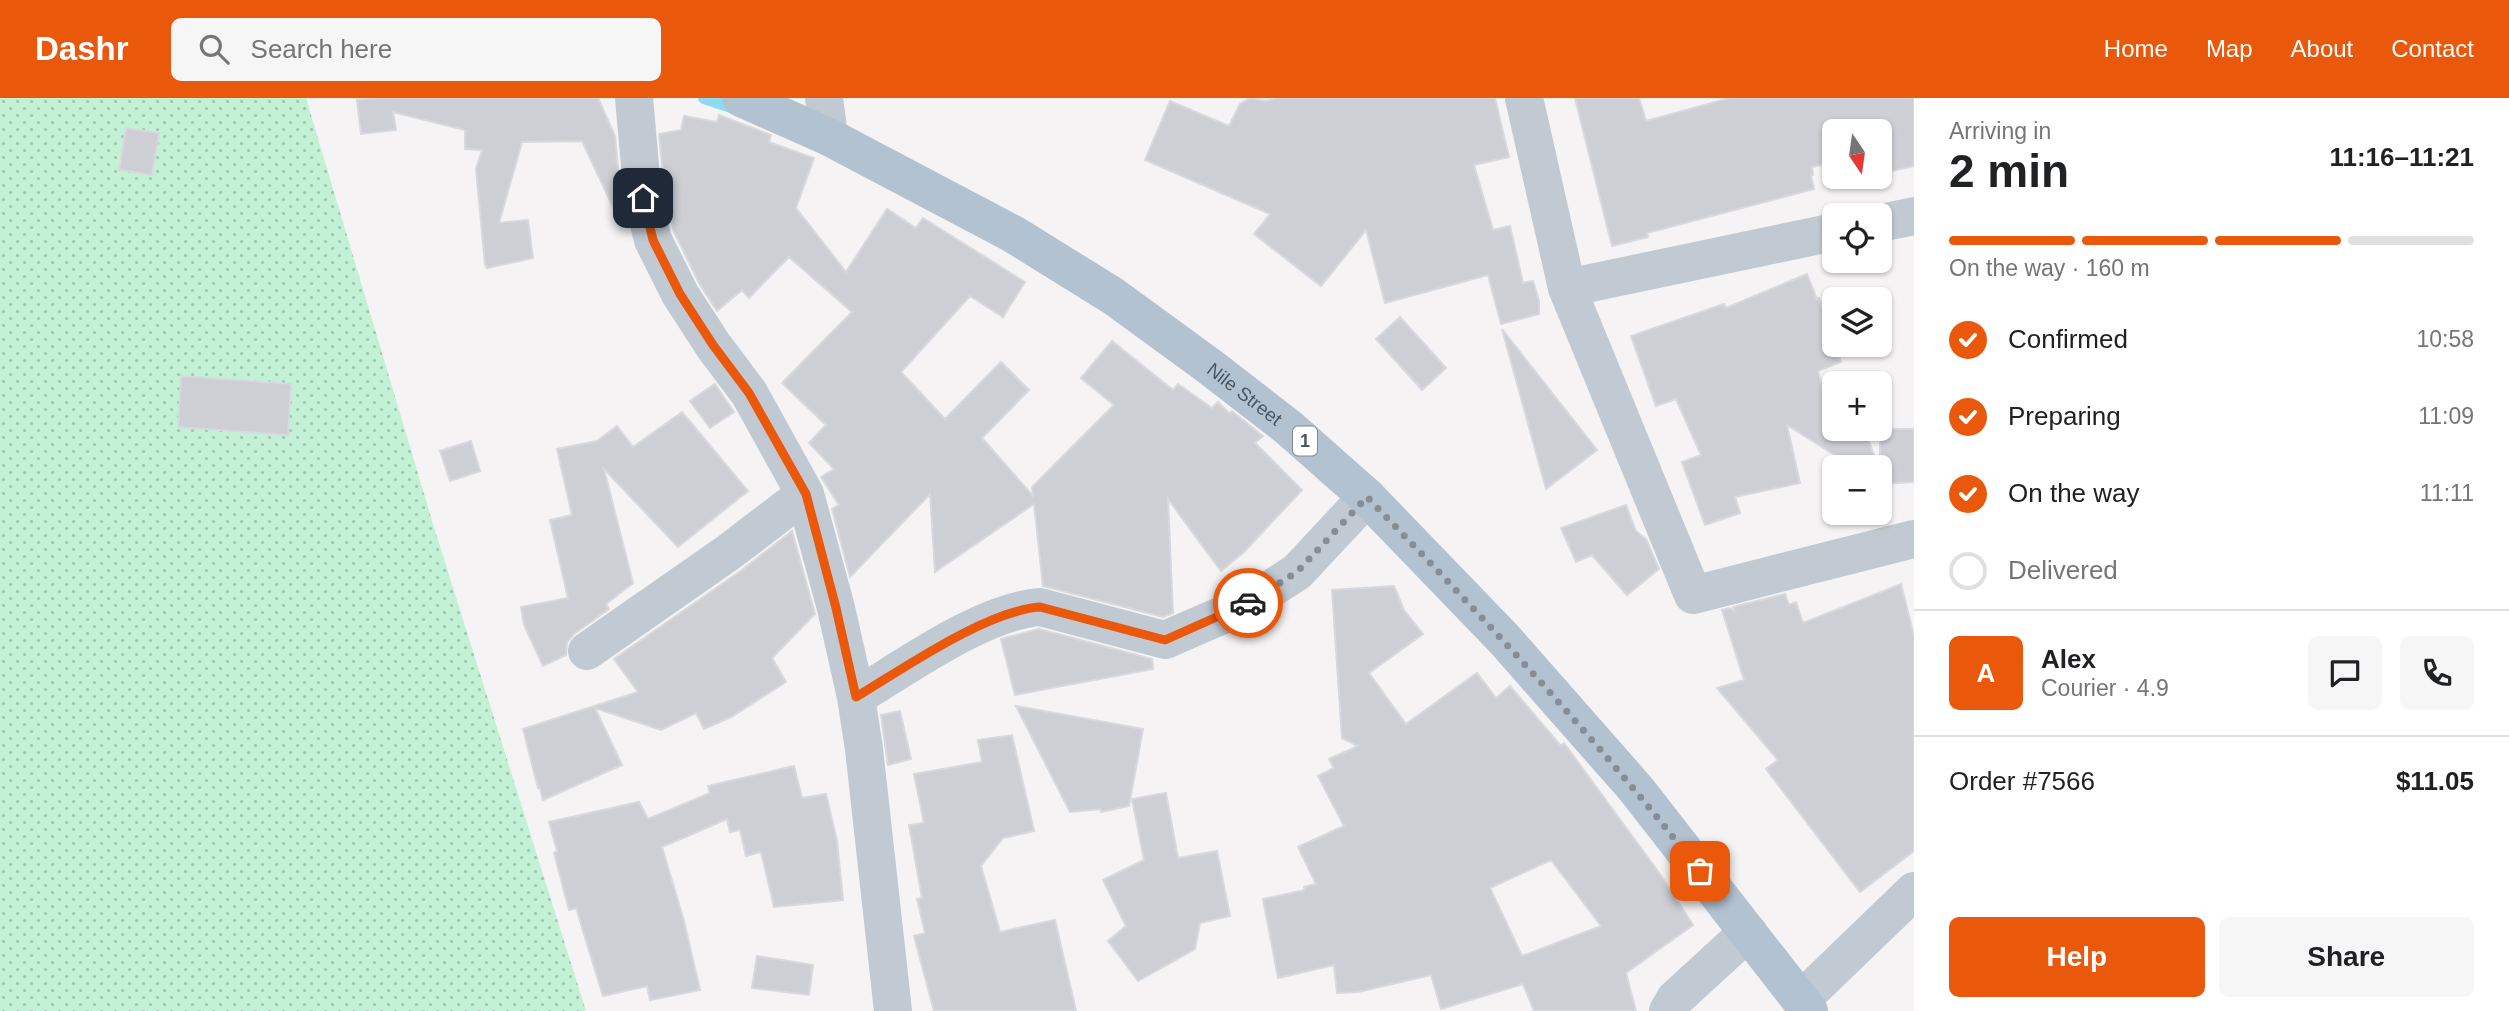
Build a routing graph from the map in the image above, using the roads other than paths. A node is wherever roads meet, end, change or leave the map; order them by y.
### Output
1 (634, 98) edge
2 (741, 98) edge
3 (824, 98) edge
4 (1524, 98) edge
5 (829, 137) junction
6 (1914, 216) edge
7 (1892, 221) edge
8 (1822, 235) edge
9 (1567, 288) junction
10 (806, 494) junction
11 (1367, 497) junction
12 (1914, 539) edge
13 (587, 651) dead end
14 (856, 697) junction
15 (1914, 891) edge
16 (1748, 932) junction
17 (1805, 1006) edge
18 (893, 1011) edge
19 (1668, 1011) edge

1 - 10 street
2 - 5 main road, Nile Street / 1
3 - 5 street
4 - 9 street
5 - 11 main road, Nile Street / 1
6 - 7 street
8 - 9 street
9 - 12 street
10 - 13 street
10 - 14 street
11 - 14 street
11 - 16 main road, Nile Street / 1
14 - 18 street
15 - 17 street
16 - 17 main road, Nile Street / 1
16 - 19 street

